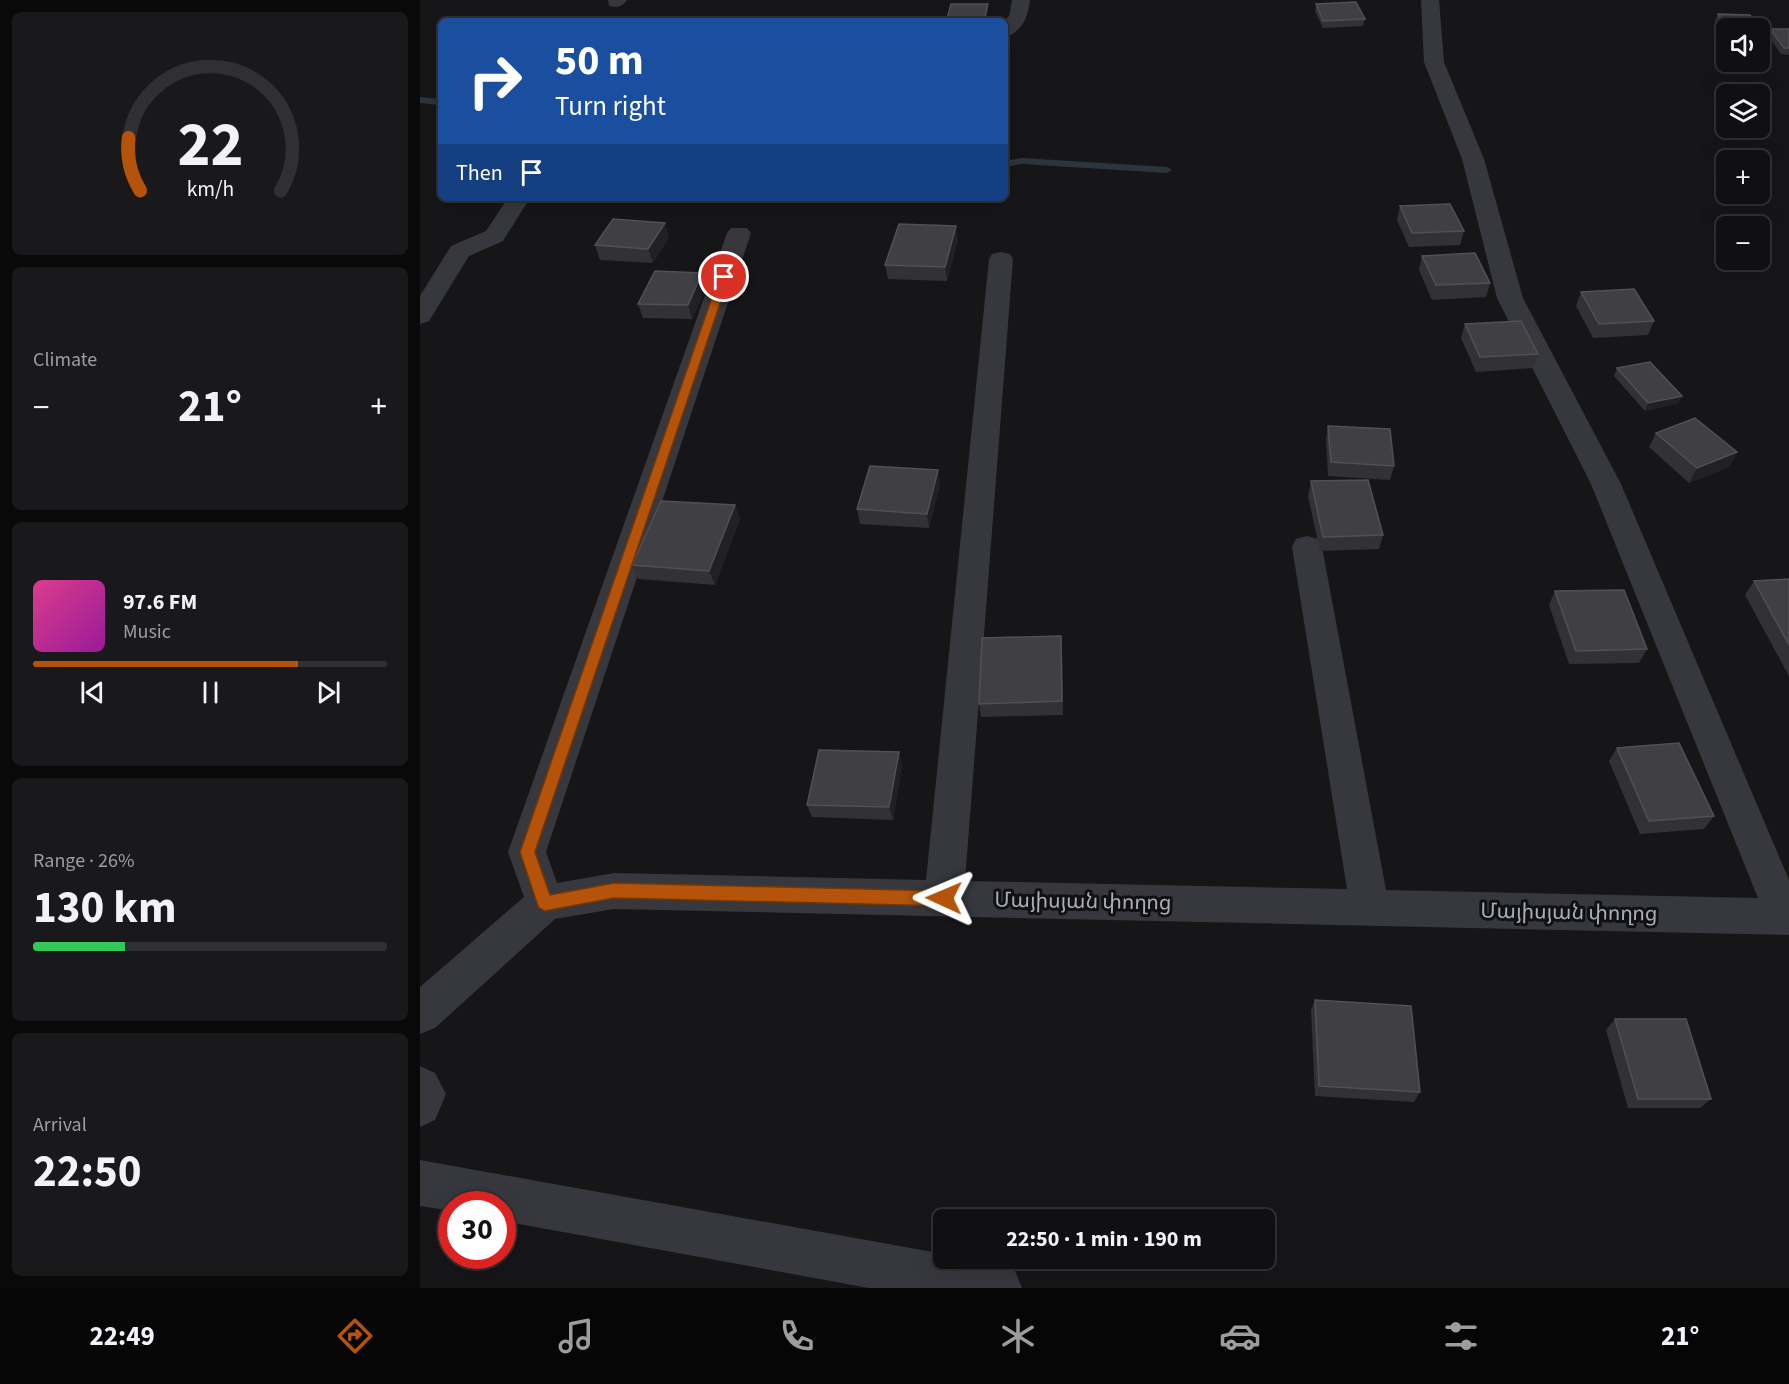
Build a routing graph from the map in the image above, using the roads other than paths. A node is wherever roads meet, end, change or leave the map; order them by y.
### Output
1 (1022, 0) edge
2 (1430, 0) edge
3 (1008, 28) edge
4 (517, 201) edge
5 (740, 233) dead end
6 (1000, 259) dead end
7 (420, 316) edge
8 (1307, 547) dead end
9 (944, 898) junction
10 (545, 903) junction
11 (1370, 908) junction
12 (1787, 917) edge
13 (420, 1014) edge
14 (420, 1088) edge
15 (420, 1105) edge
16 (420, 1183) edge
17 (998, 1288) edge

1 - 3 street
2 - 12 street
4 - 7 street
5 - 10 street
6 - 9 street
8 - 11 street
9 - 10 street, Մայիսյան փողոց
9 - 11 street, Մայիսյան փողոց
10 - 13 street
11 - 12 street, Մայիսյան փողոց
14 - 15 street
16 - 17 street

